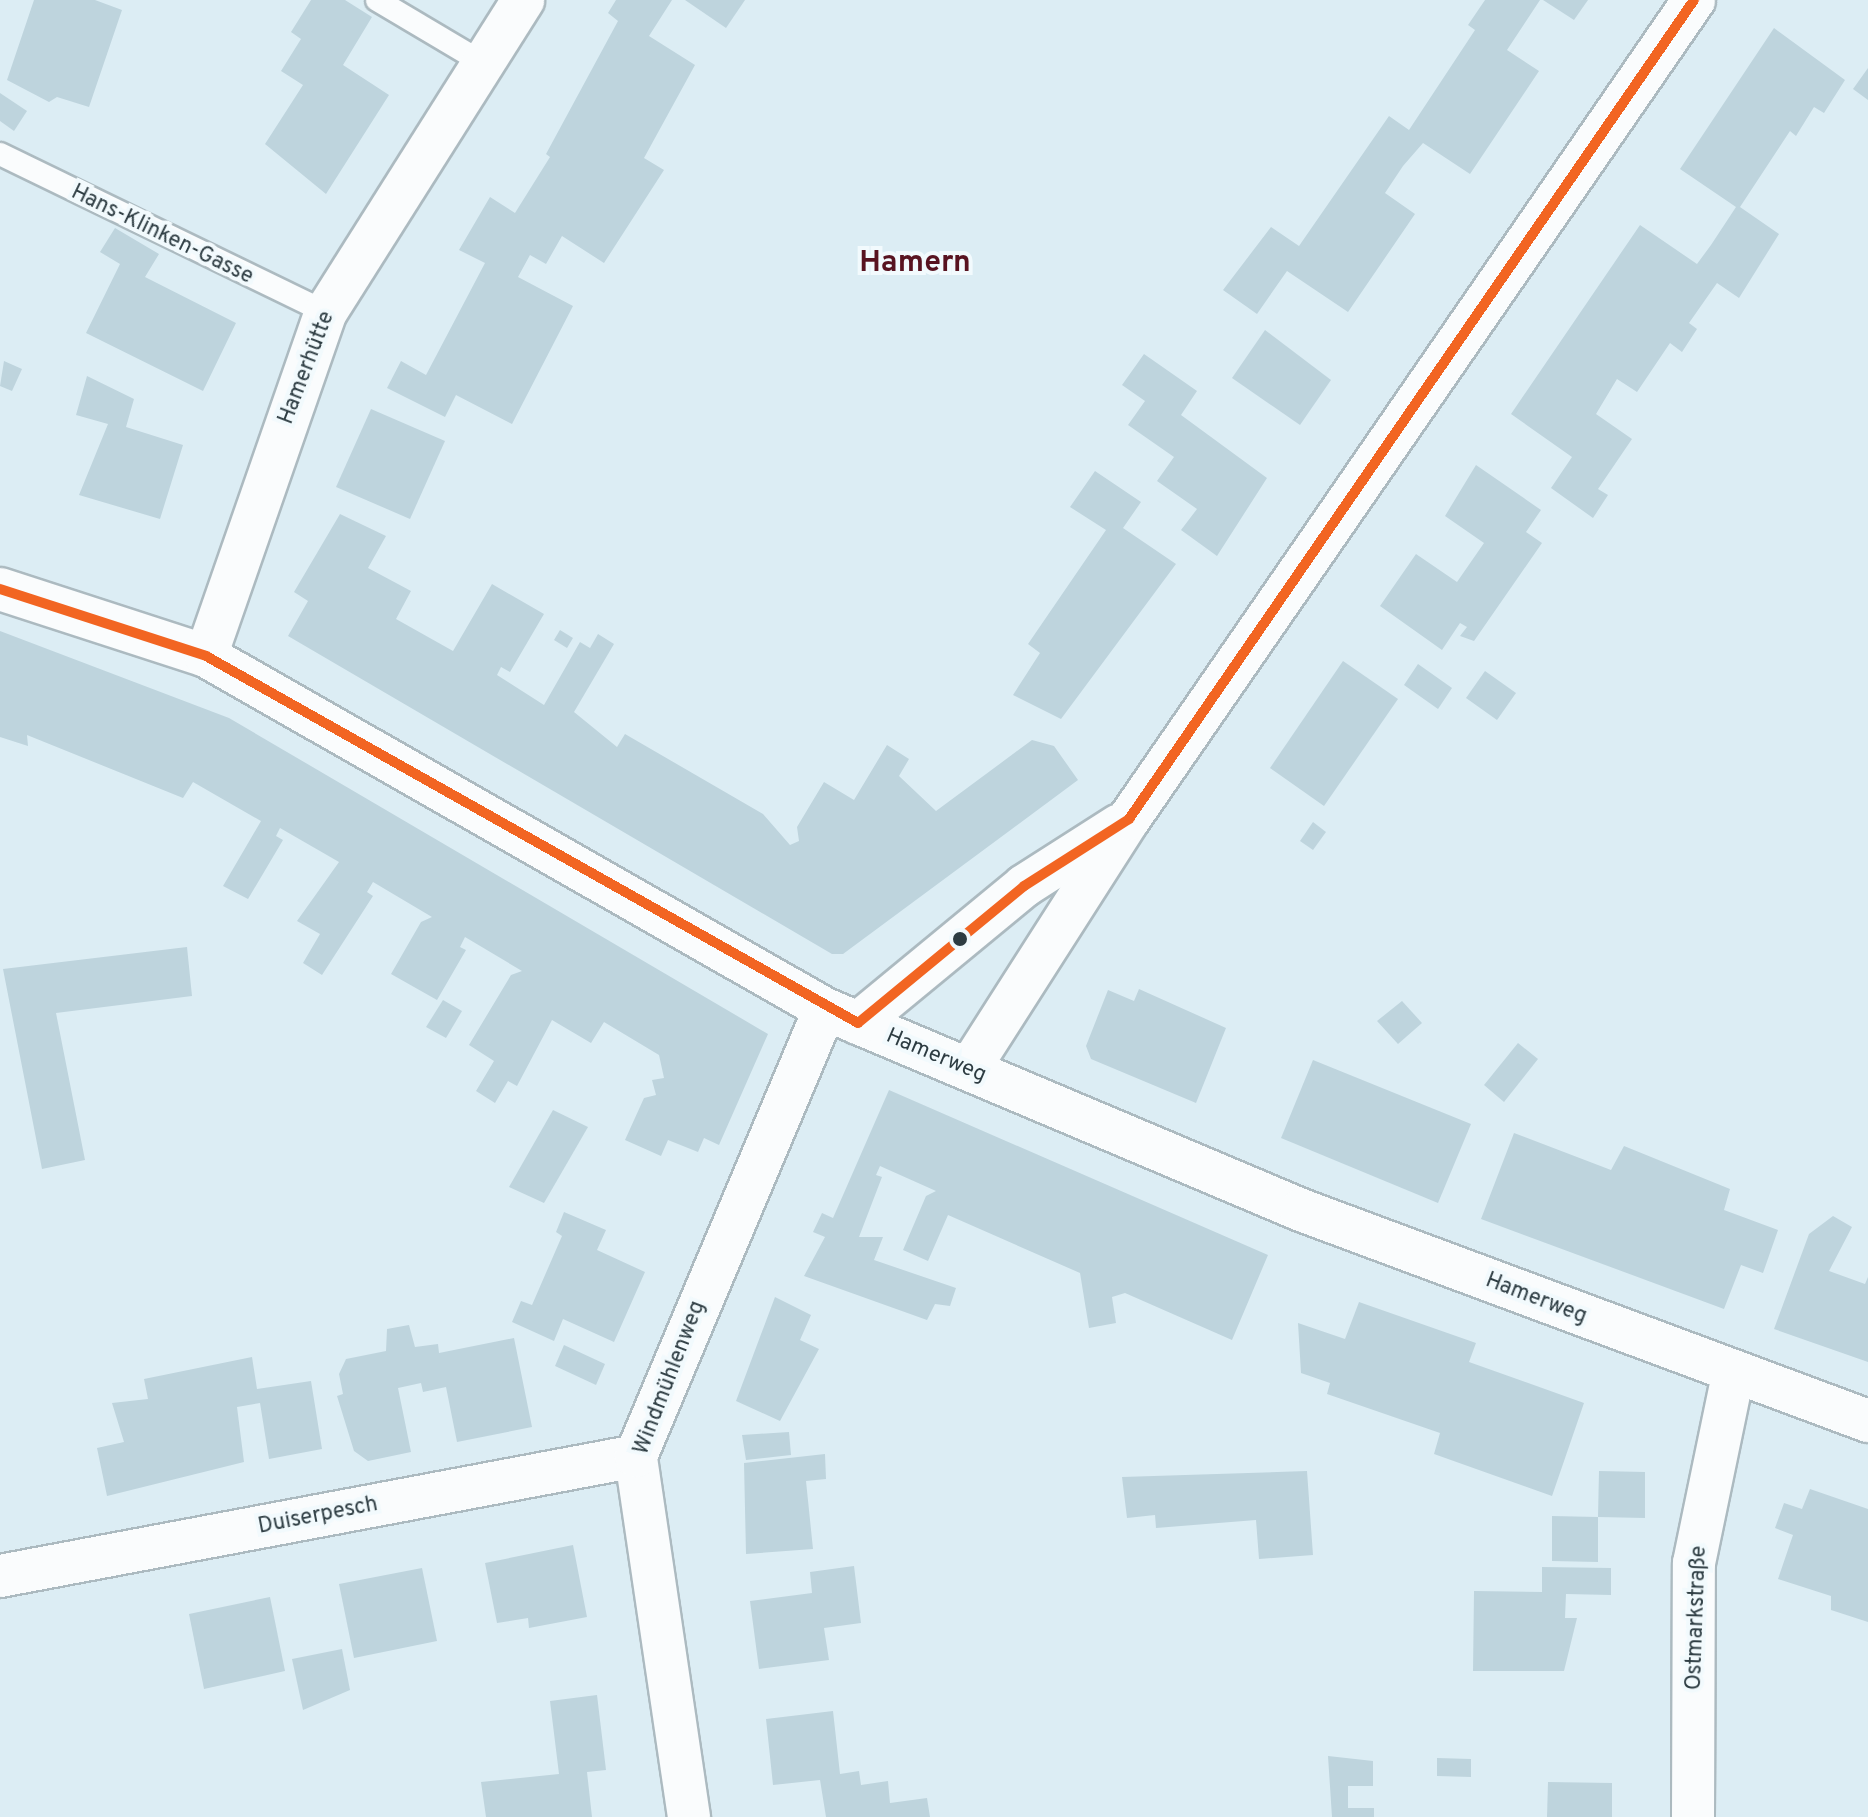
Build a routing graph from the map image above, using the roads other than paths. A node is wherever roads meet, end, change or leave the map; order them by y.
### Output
1 (377, 0) edge
2 (523, 0) edge
3 (1694, 0) edge
4 (483, 63) junction
5 (0, 154) edge
6 (326, 312) junction
7 (0, 589) edge
8 (206, 656) junction
9 (1129, 819) junction
10 (842, 1016) junction
11 (969, 1069) junction
12 (1733, 1374) junction
13 (1868, 1421) edge
14 (636, 1456) junction
15 (0, 1576) edge
16 (689, 1817) edge
17 (1693, 1817) edge

1 - 4 lane
2 - 4 street, Hamerhütte
3 - 9 street, Windmühlenweg
4 - 6 street, Hamerhütte
5 - 6 lane, Hans-Klinken-Gasse
6 - 8 street, Hamerhütte
7 - 8 street, Hamerweg
8 - 10 street, Hamerweg
9 - 10 street, Windmühlenweg
9 - 11 street, Windmühlenweg
10 - 11 street, Hamerweg
10 - 14 street, Windmühlenweg
11 - 12 street, Hamerweg
12 - 13 street, Hamerweg
12 - 17 street, Ostmarkstraße
14 - 15 street, Duiserpesch
14 - 16 street, Windmühlenweg

